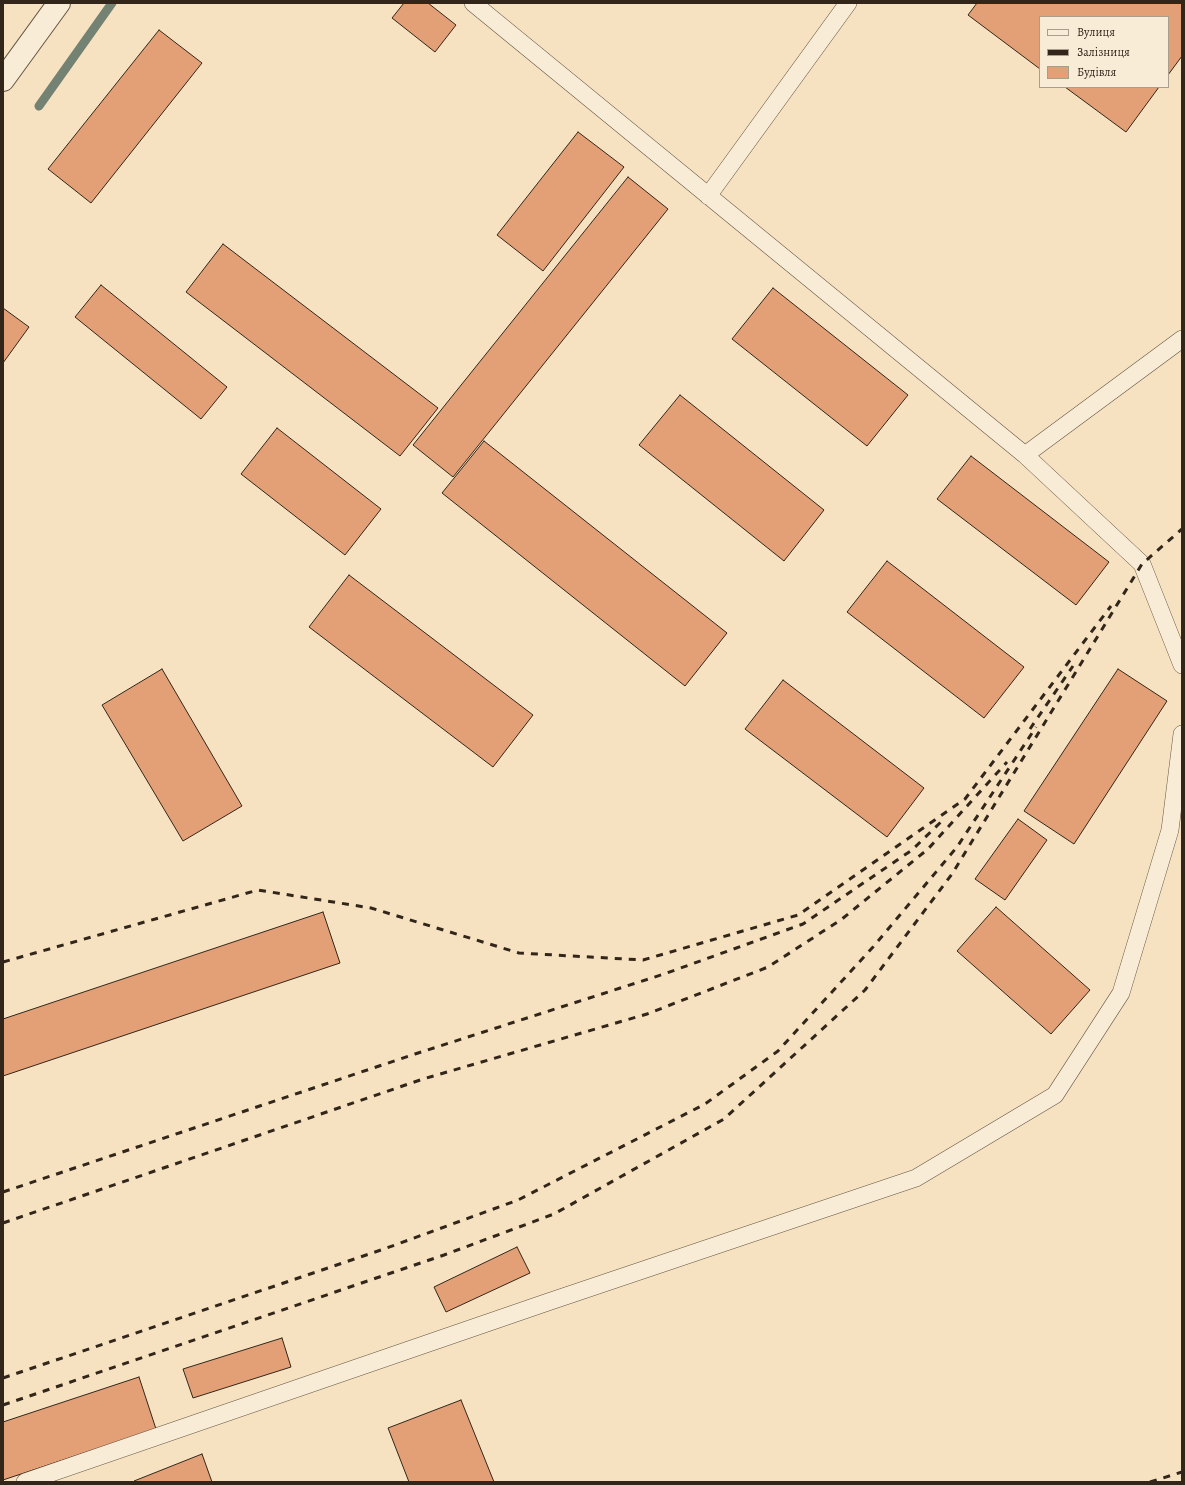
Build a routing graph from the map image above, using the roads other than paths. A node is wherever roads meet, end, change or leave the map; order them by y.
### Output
1 (59, 3) edge
2 (473, 3) edge
3 (848, 3) edge
4 (3, 80) edge
5 (708, 196) junction
6 (1182, 339) edge
7 (1025, 455) junction
8 (1182, 665) edge
9 (1182, 734) edge
10 (25, 1482) edge

1 - 4 street
2 - 5 lane
3 - 5 lane
5 - 7 lane
6 - 7 lane
7 - 8 lane
9 - 10 lane

